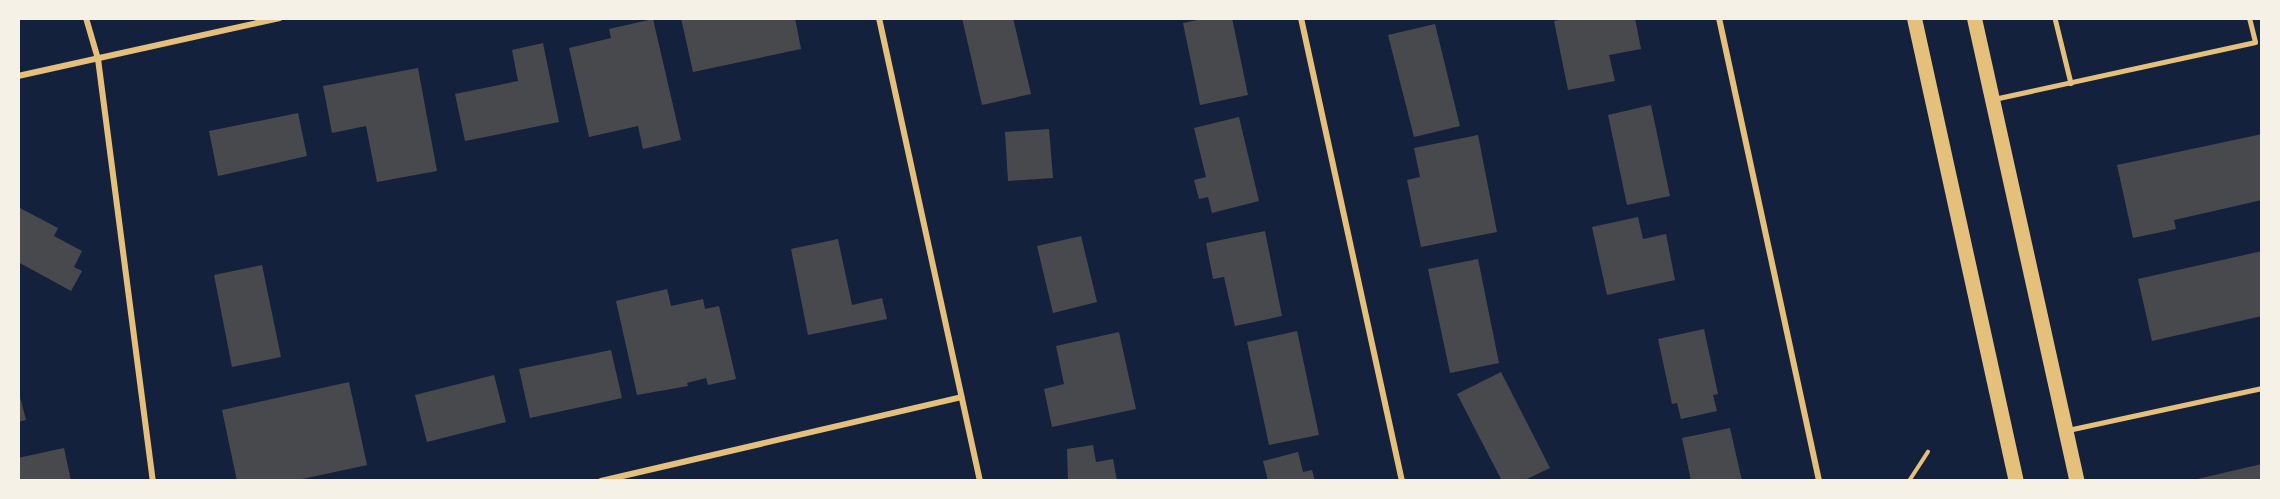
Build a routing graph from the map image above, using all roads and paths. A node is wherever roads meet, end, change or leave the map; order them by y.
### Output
1 (86, 18) edge
2 (280, 18) edge
3 (879, 18) edge
4 (1301, 18) edge
5 (1719, 18) edge
6 (1914, 18) edge
7 (1974, 18) edge
8 (2055, 18) edge
9 (2249, 18) edge
10 (98, 59) junction
11 (18, 76) edge
12 (2070, 83) junction
13 (1993, 100) junction
14 (2262, 388) edge
15 (961, 397) junction
16 (2066, 430) junction
17 (1928, 452) dead end
18 (153, 481) edge
19 (601, 481) edge
20 (980, 481) edge
21 (1402, 481) edge
22 (1819, 481) edge
23 (1909, 481) edge
24 (2016, 481) edge
25 (2077, 481) edge

1 - 10 street
2 - 10 street
3 - 15 street
4 - 21 street
5 - 22 street
6 - 24 main road
7 - 13 main road
8 - 12 lane
9 - 12 lane
10 - 11 street
10 - 18 street
12 - 13 lane
13 - 16 main road
14 - 16 lane
15 - 19 street
15 - 20 street
16 - 25 main road
17 - 23 path

